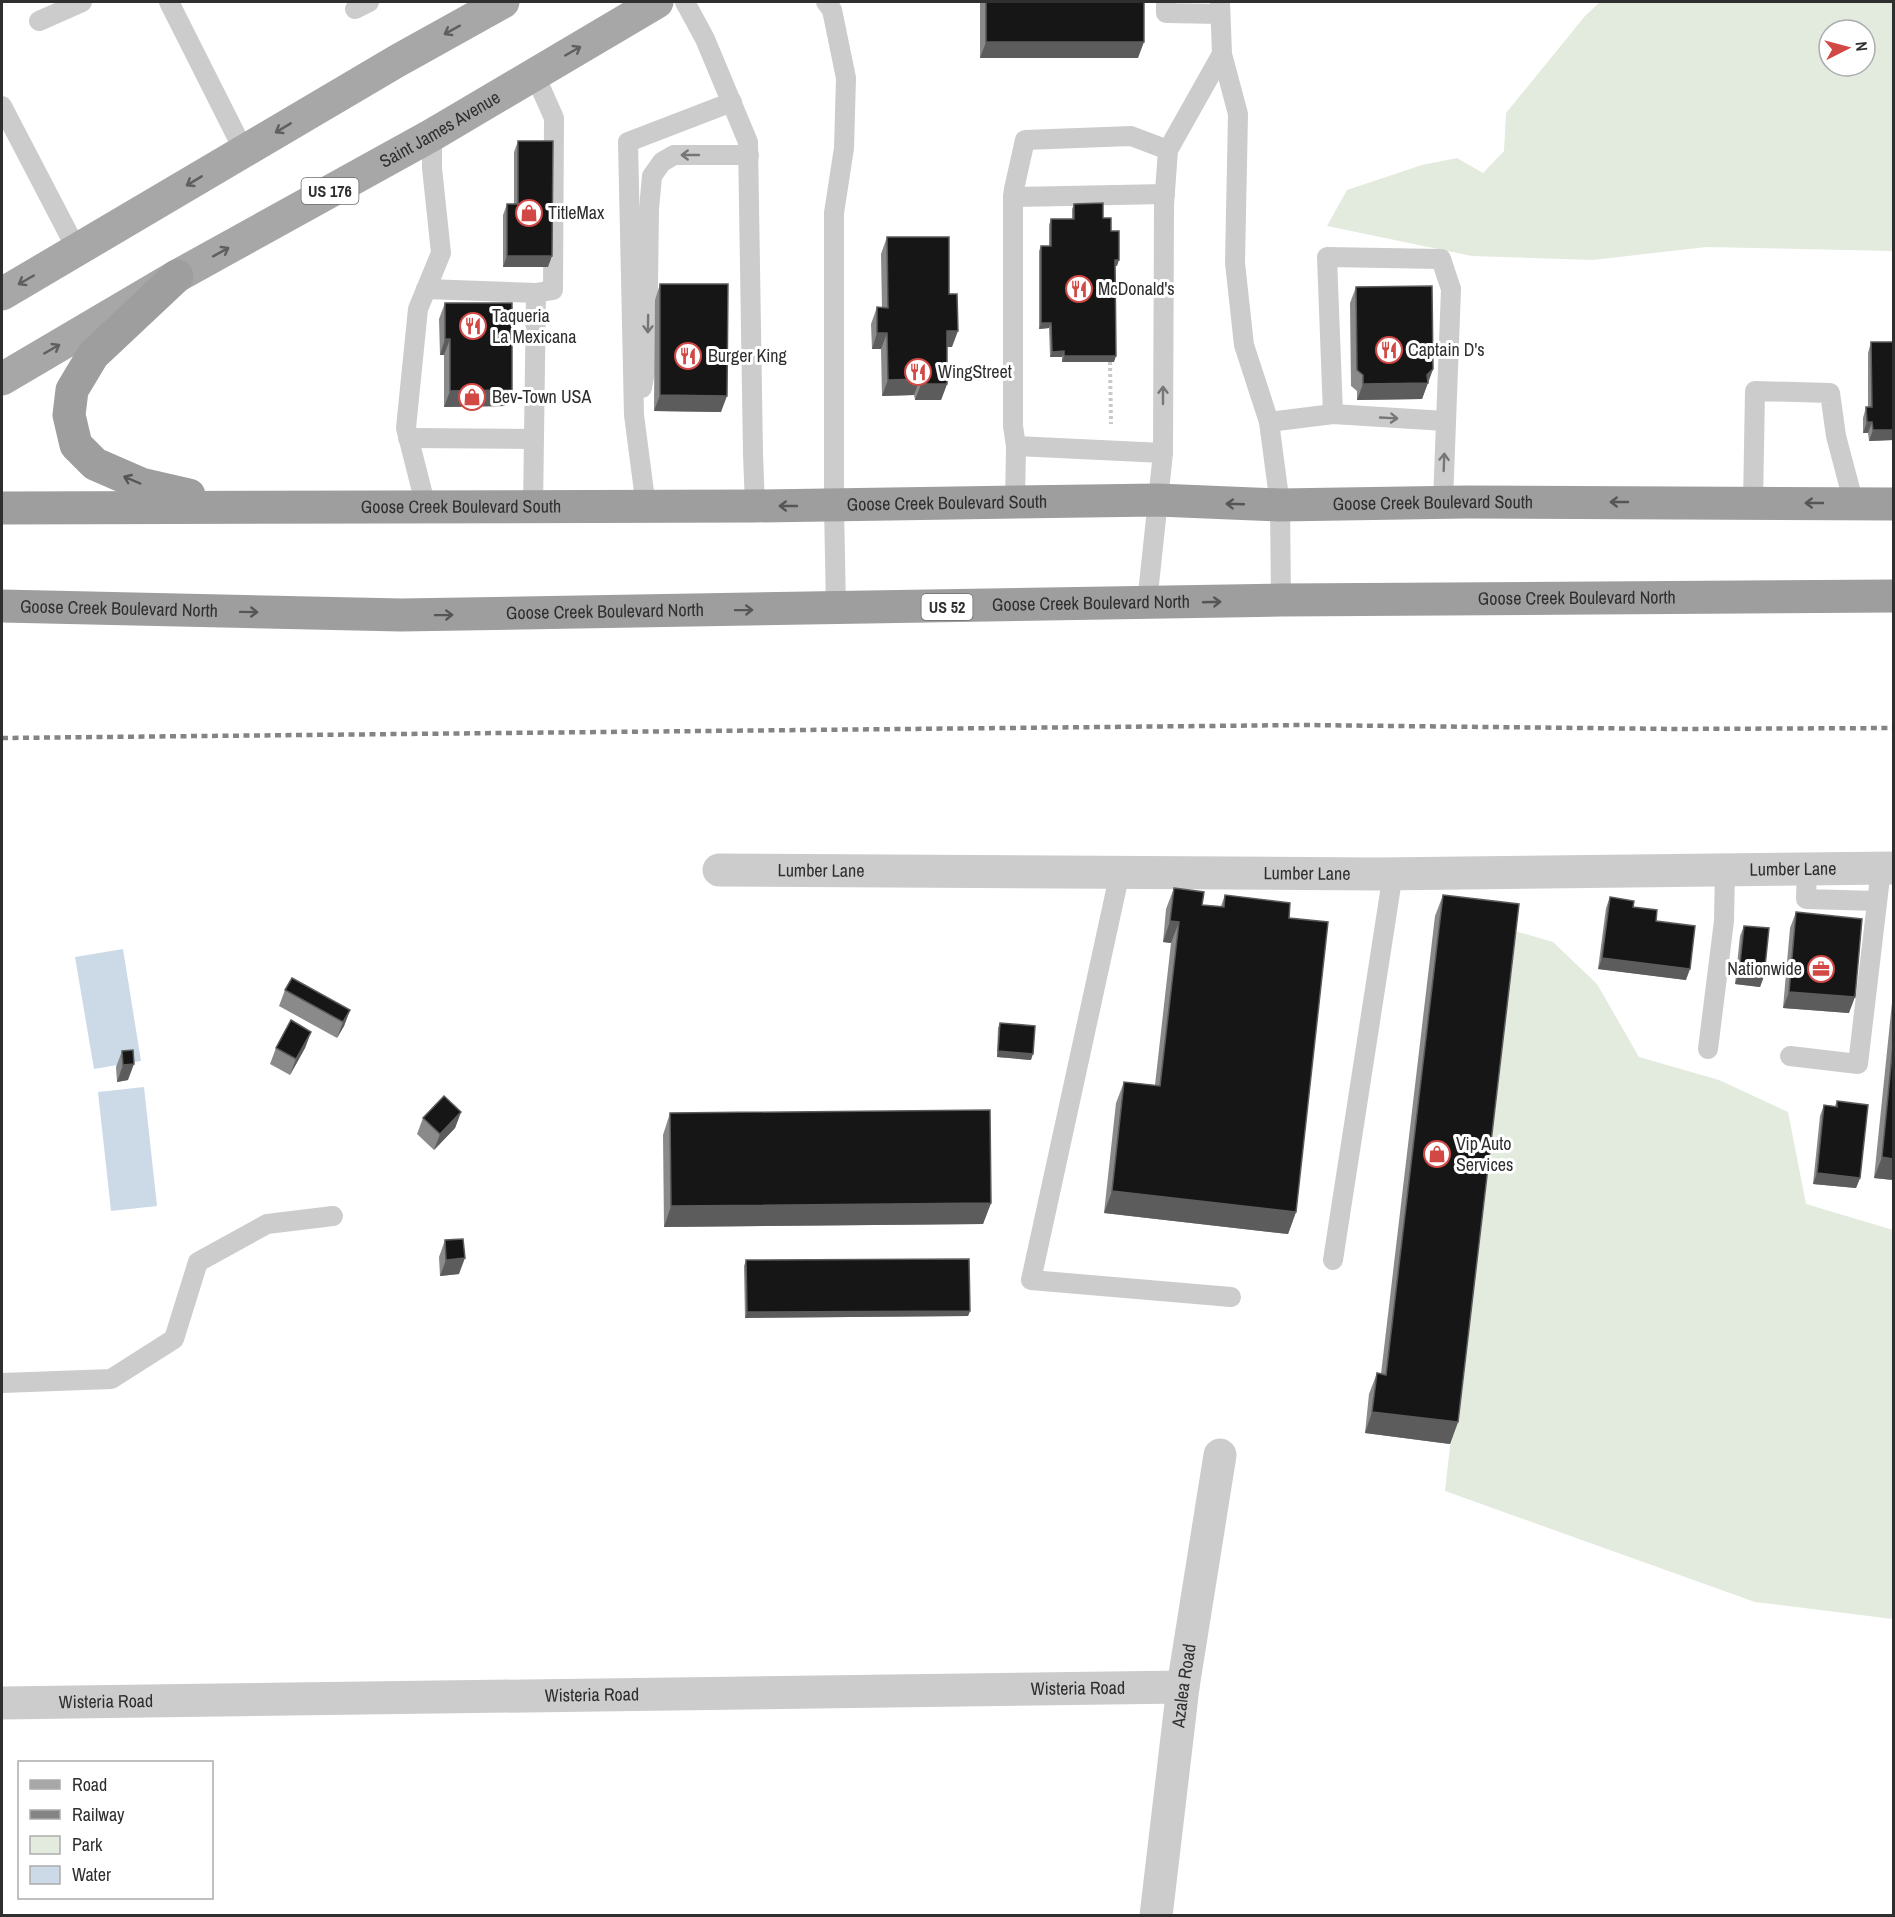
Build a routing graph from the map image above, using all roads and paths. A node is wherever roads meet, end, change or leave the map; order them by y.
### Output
1 (82, 2) edge
2 (169, 2) edge
3 (503, 2) edge
4 (657, 2) edge
5 (685, 2) edge
6 (1166, 2) edge
7 (835, 4) edge
8 (1220, 8) edge
9 (39, 21) dead end
10 (1222, 54) junction
11 (534, 74) junction
12 (732, 102) junction
13 (2, 106) edge
14 (432, 135) junction
15 (1168, 150) junction
16 (244, 151) junction
17 (749, 155) junction
18 (1165, 194) junction
19 (1013, 197) junction
20 (77, 250) junction
21 (177, 276) junction
22 (426, 289) junction
23 (536, 293) junction
24 (2, 294) edge
25 (1110, 362) edge
26 (2, 379) edge
27 (1332, 414) junction
28 (1445, 421) junction
29 (1269, 422) junction
30 (636, 429) junction
31 (408, 438) junction
32 (534, 439) junction
33 (1016, 446) junction
34 (1111, 451) junction
35 (1163, 453) junction
36 (1158, 501) junction
37 (1443, 502) junction
38 (1015, 503) junction
39 (1753, 503) junction
40 (1854, 504) junction
41 (1893, 504) edge
42 (1280, 505) junction
43 (756, 506) junction
44 (834, 506) junction
45 (426, 507) junction
46 (646, 507) junction
47 (2, 508) edge
48 (250, 508) junction
49 (533, 508) junction
50 (1893, 596) edge
51 (1281, 600) junction
52 (1147, 603) junction
53 (2, 606) edge
54 (836, 608) junction
55 (1887, 868) edge
56 (1807, 869) junction
57 (719, 870) dead end
58 (1725, 870) junction
59 (1120, 872) junction
60 (1393, 873) junction
61 (1877, 901) junction
62 (1708, 1049) dead end
63 (1790, 1056) dead end
64 (333, 1216) dead end
65 (1333, 1260) dead end
66 (1231, 1297) dead end
67 (2, 1383) edge
68 (1220, 1455) dead end
69 (1183, 1687) junction
70 (2, 1703) edge
71 (1156, 1916) edge

1 - 9 lane
2 - 16 lane
3 -> 16 main road
11 -> 4 main road, Saint James Avenue / US 176
5 - 12 lane
6 - 8 lane
7 - 44 lane
8 - 10 lane
10 - 15 lane
10 - 29 lane
11 - 14 main road, Saint James Avenue / US 176
11 - 23 lane
12 - 17 lane
12 - 30 lane
13 - 20 lane
21 -> 14 main road, Saint James Avenue / US 176
14 - 22 lane
15 - 18 lane
15 - 19 lane
16 -> 20 main road
17 -> 30 lane
17 - 43 lane
18 - 19 lane
35 -> 18 lane
19 - 33 lane
20 -> 24 main road
26 -> 21 main road, Saint James Avenue / US 176
48 -> 21 highway
22 - 23 lane
22 - 31 lane
23 - 32 lane
25 - 34 path
27 -> 28 lane
27 - 28 lane
27 - 29 lane
37 -> 28 lane
29 - 42 lane
30 - 46 lane
31 - 32 lane
31 - 45 lane
32 - 49 lane
33 - 34 lane
33 - 38 lane
34 - 35 lane
35 - 36 lane
36 - 38 highway, Goose Creek Boulevard South
42 -> 36 highway, Goose Creek Boulevard South
36 - 52 lane
39 -> 37 highway, Goose Creek Boulevard South
37 - 42 highway, Goose Creek Boulevard South
38 - 44 highway, Goose Creek Boulevard South
40 -> 39 highway, Goose Creek Boulevard South
39 - 40 lane
40 - 41 highway, Goose Creek Boulevard South
42 - 51 lane
44 -> 43 highway, Goose Creek Boulevard South
43 - 46 highway, Goose Creek Boulevard South
44 - 54 lane
45 - 48 highway, Goose Creek Boulevard South
45 - 49 highway, Goose Creek Boulevard South
46 - 49 highway, Goose Creek Boulevard South
47 - 48 highway, Goose Creek Boulevard South
50 - 51 highway, Goose Creek Boulevard North / US 52
52 -> 51 highway, Goose Creek Boulevard North / US 52
52 - 54 highway, Goose Creek Boulevard North / US 52
53 -> 54 highway, Goose Creek Boulevard North / US 52
55 - 56 street, Lumber Lane
55 - 61 lane
56 - 58 street, Lumber Lane
56 - 61 lane
57 - 59 street, Lumber Lane
58 - 60 street, Lumber Lane
58 - 62 lane
59 - 60 street, Lumber Lane
59 - 66 lane
60 - 65 lane
61 - 63 lane
64 - 67 lane
68 - 69 street, Azalea Road
69 - 70 street, Wisteria Road
69 - 71 street, Azalea Road

